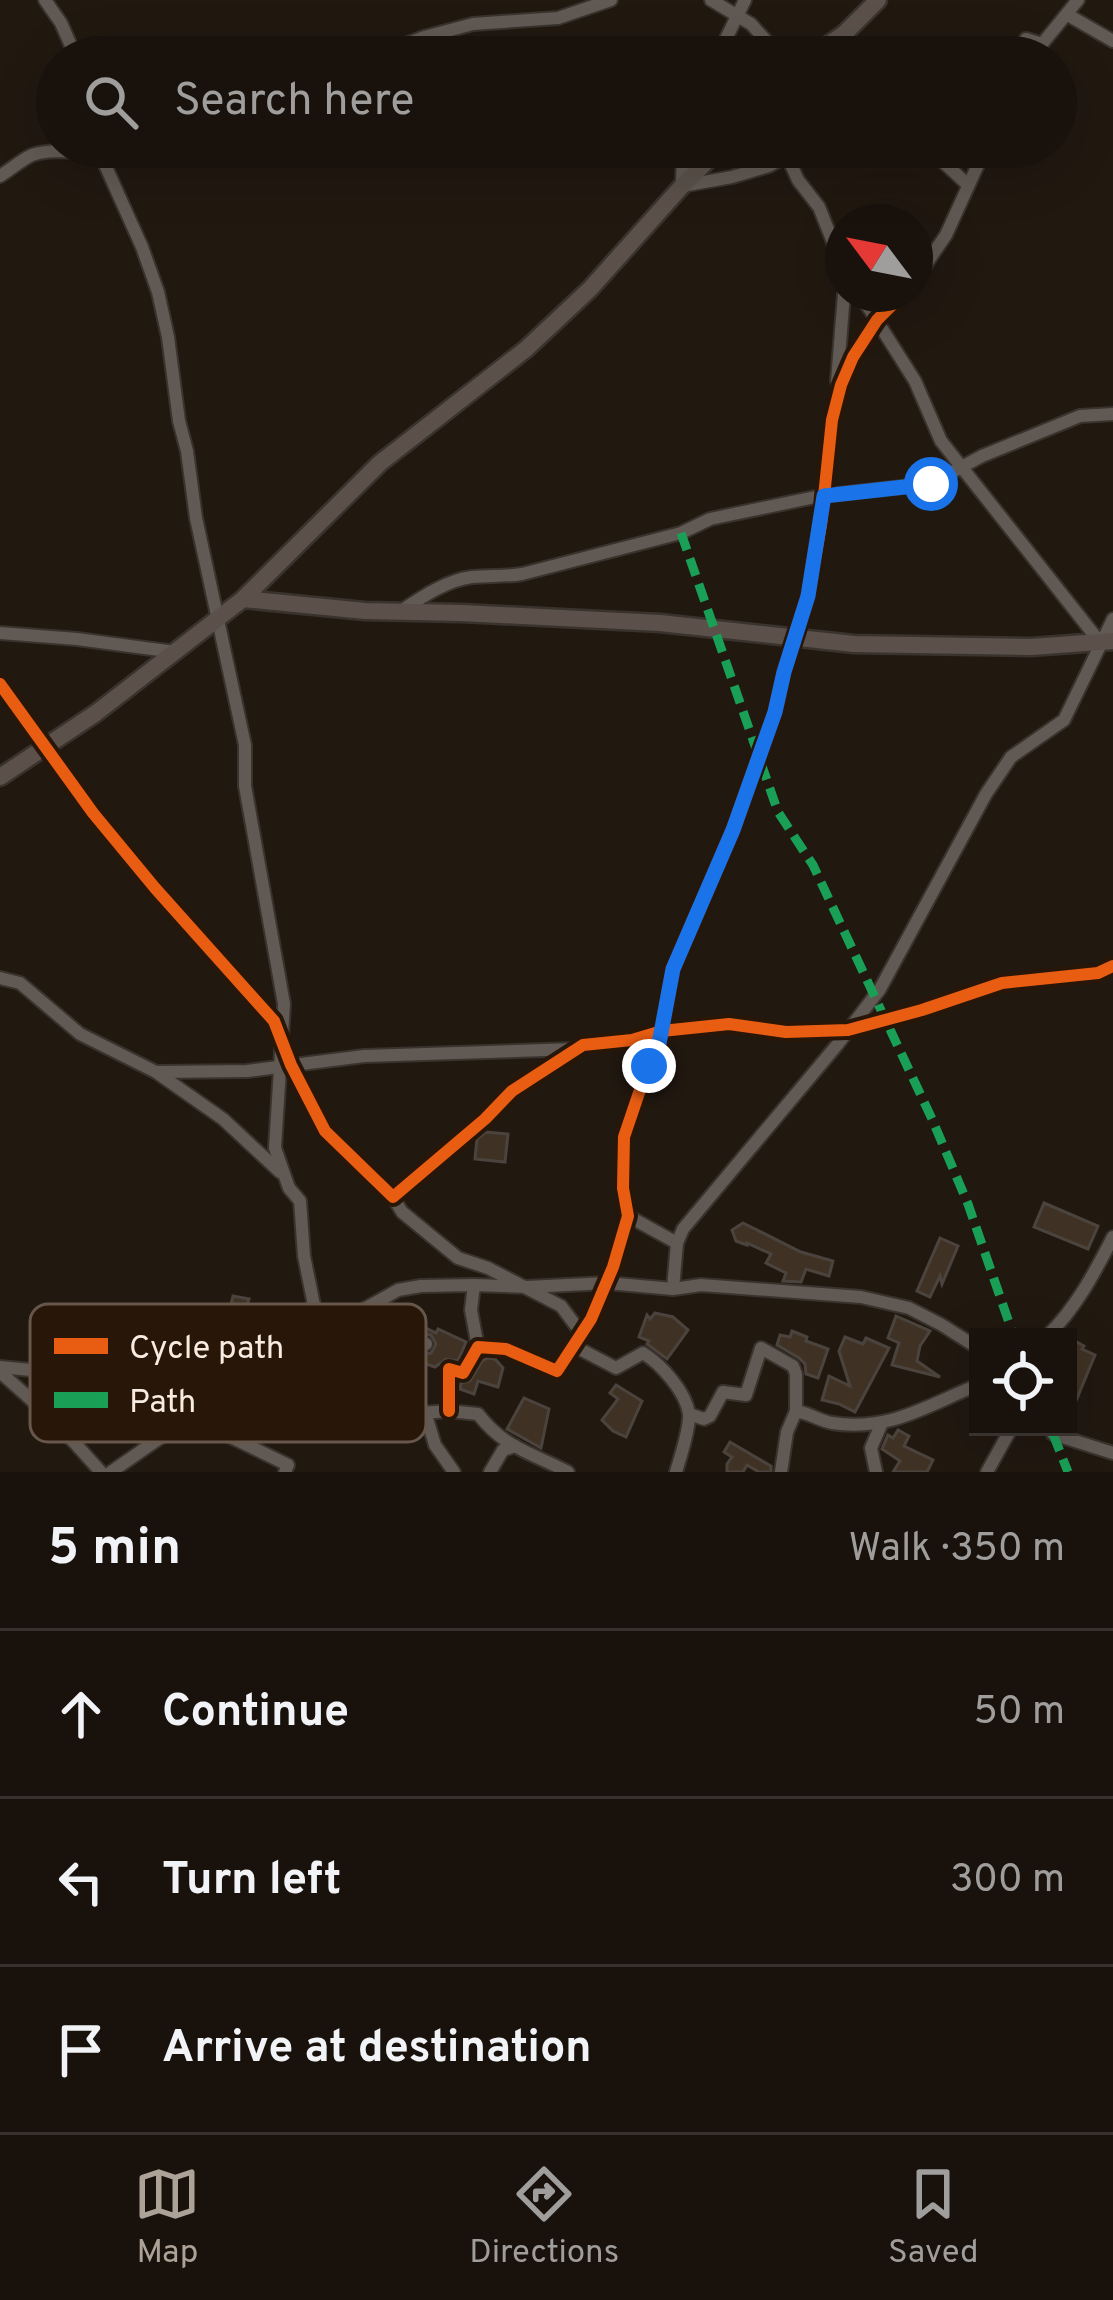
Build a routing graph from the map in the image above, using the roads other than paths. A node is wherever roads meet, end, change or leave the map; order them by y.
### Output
1 (45, 0) edge
2 (611, 0) edge
3 (710, 0) edge
4 (745, 0) edge
5 (878, 0) edge
6 (1072, 5) edge
7 (738, 16) junction
8 (67, 36) edge
9 (428, 36) edge
10 (728, 36) edge
11 (762, 36) edge
12 (841, 36) edge
13 (1048, 36) edge
14 (1113, 41) edge
15 (36, 154) edge
16 (107, 168) edge
17 (682, 168) edge
18 (700, 168) edge
19 (762, 168) edge
20 (793, 168) edge
21 (950, 168) edge
22 (976, 168) edge
23 (0, 176) edge
24 (968, 185) junction
25 (682, 186) junction
26 (825, 222) edge
27 (933, 254) edge
28 (842, 312) edge
29 (872, 312) edge
30 (885, 312) edge
31 (877, 320) junction
32 (834, 412) junction
33 (1113, 414) edge
34 (961, 467) junction
35 (824, 496) junction
36 (243, 599) junction
37 (400, 612) junction
38 (219, 617) junction
39 (1113, 619) edge
40 (0, 633) edge
41 (796, 638) junction
42 (1105, 641) edge
43 (175, 652) junction
44 (0, 684) edge
45 (45, 747) junction
46 (0, 778) edge
47 (1113, 966) edge
48 (0, 978) edge
49 (848, 1030) junction
50 (662, 1031) junction
51 (280, 1040) junction
52 (576, 1049) junction
53 (285, 1066) junction
54 (156, 1072) junction
55 (285, 1177) junction
56 (393, 1197) junction
57 (628, 1216) junction
58 (1113, 1237) edge
59 (677, 1243) junction
60 (607, 1282) junction
61 (474, 1285) junction
62 (527, 1287) junction
63 (673, 1289) junction
64 (314, 1304) edge
65 (373, 1304) edge
66 (1056, 1328) edge
67 (578, 1340) junction
68 (969, 1342) edge
69 (478, 1347) junction
70 (0, 1369) edge
71 (30, 1371) edge
72 (969, 1389) edge
73 (30, 1397) edge
74 (449, 1411) junction
75 (426, 1412) edge
76 (796, 1412) junction
77 (689, 1414) junction
78 (426, 1415) edge
79 (881, 1425) junction
80 (1007, 1436) edge
81 (1059, 1436) edge
82 (74, 1442) edge
83 (154, 1442) edge
84 (241, 1442) edge
85 (515, 1446) junction
86 (1113, 1453) edge
87 (783, 1471) edge
88 (101, 1472) edge
89 (110, 1472) edge
90 (285, 1472) edge
91 (454, 1472) edge
92 (490, 1472) edge
93 (568, 1472) edge
94 (676, 1472) edge
95 (876, 1472) edge
96 (987, 1472) edge

1 - 8 street
2 - 9 street
3 - 7 street
4 - 7 street
5 - 12 street
6 - 13 street
6 - 14 street
7 - 10 street
7 - 11 street
15 - 23 street
16 - 38 street
17 - 25 street
18 - 25 street
19 - 25 street
20 - 26 street
21 - 24 street
22 - 24 street
24 - 27 street
25 - 36 street
28 - 32 street
29 - 31 street
30 - 31 street
31 - 32 street
31 - 34 street
32 - 35 street
33 - 34 street
34 - 35 street
34 - 42 street
35 - 37 street
35 - 41 street
36 - 37 street
36 - 38 street
37 - 41 street
38 - 43 street
38 - 51 street
39 - 42 street
40 - 43 street
41 - 42 street
41 - 50 street
42 - 49 street
43 - 45 street
44 - 45 street
45 - 46 street
45 - 51 street
47 - 49 street
48 - 54 street
49 - 50 street
49 - 59 street
50 - 52 street
50 - 57 street
51 - 53 street
52 - 53 street
52 - 56 street
53 - 54 street
53 - 55 street
53 - 56 street
54 - 55 street
55 - 64 street
56 - 62 street
57 - 59 street
57 - 60 street
58 - 66 street
59 - 63 street
60 - 62 street
60 - 63 street
60 - 67 street
61 - 62 street
61 - 65 street
61 - 69 street
62 - 67 street
63 - 68 street
67 - 69 street
67 - 77 street
69 - 74 street
70 - 71 street
70 - 73 street
72 - 79 street
74 - 75 street
74 - 85 street
76 - 77 street
76 - 79 street
76 - 87 street
77 - 94 street
78 - 91 street
79 - 95 street
80 - 96 street
81 - 86 street
82 - 88 street
83 - 89 street
84 - 90 street
85 - 92 street
85 - 93 street

